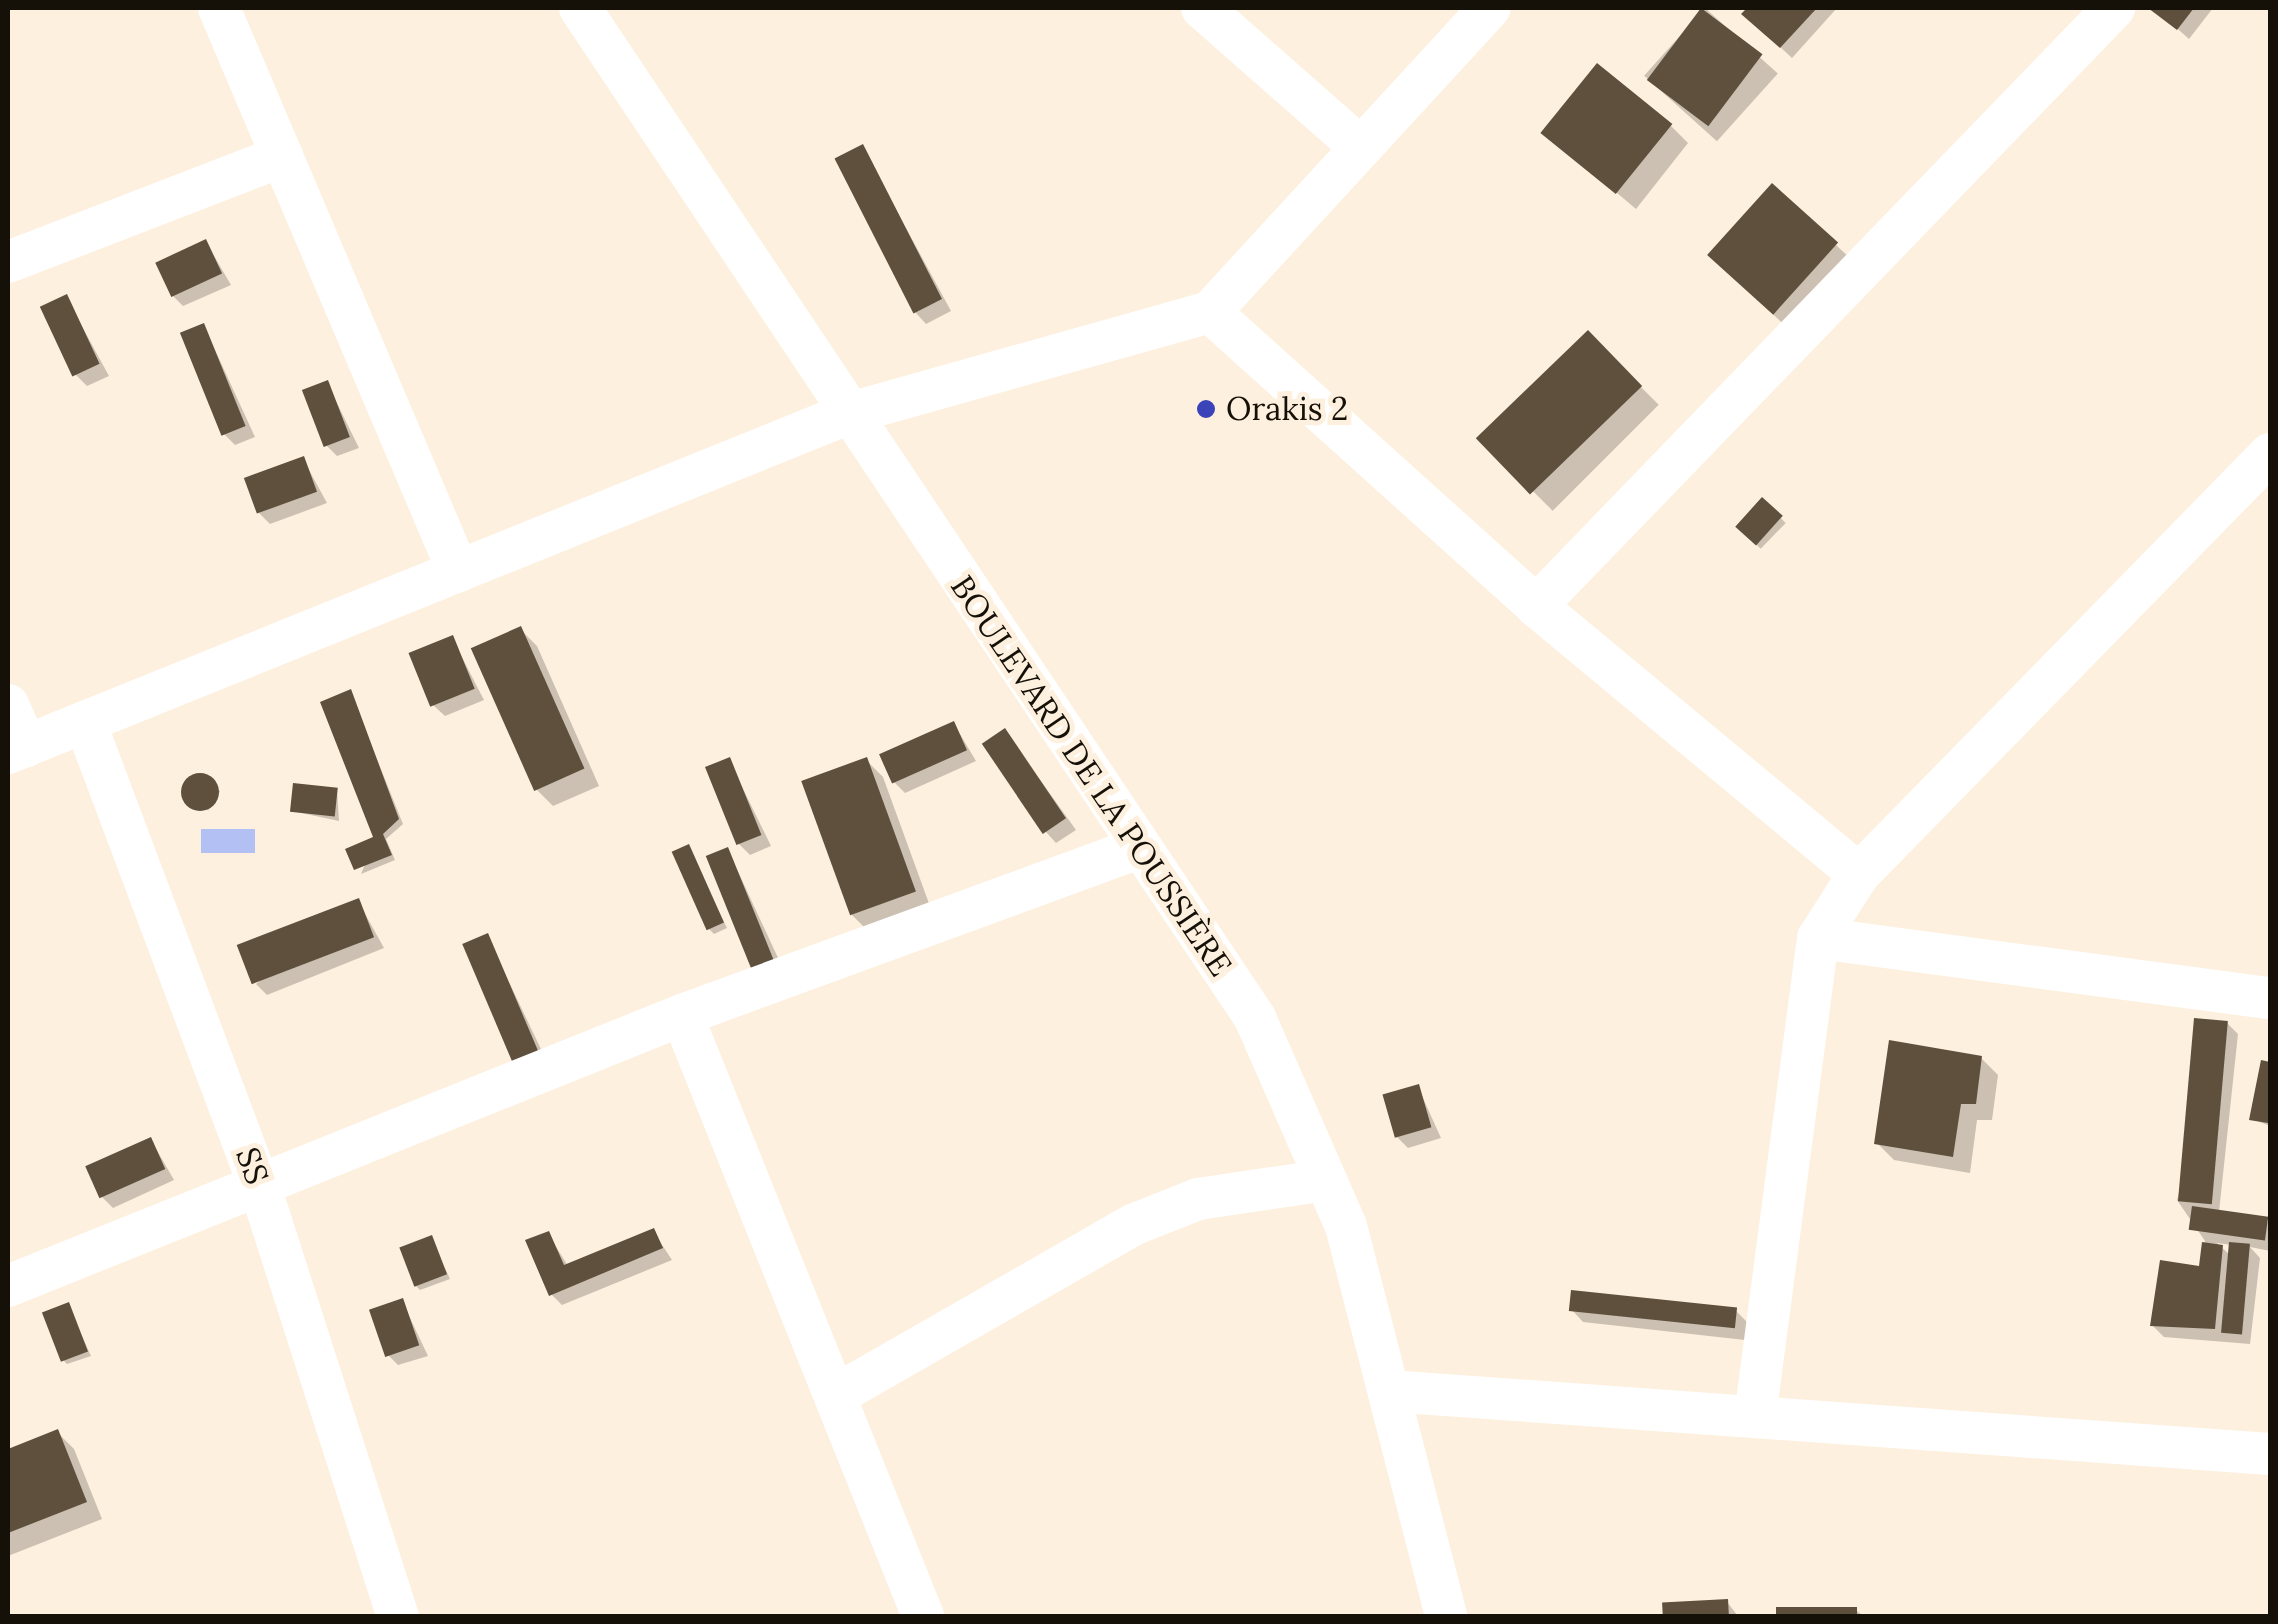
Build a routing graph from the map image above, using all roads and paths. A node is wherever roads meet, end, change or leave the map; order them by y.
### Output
1 (220, 8) edge
2 (580, 8) edge
3 (1202, 8) edge
4 (1490, 8) edge
5 (2114, 8) edge
6 (1357, 144) junction
7 (282, 156) junction
8 (8, 262) edge
9 (1210, 312) junction
10 (847, 414) junction
11 (2270, 454) edge
12 (458, 572) junction
13 (1536, 606) junction
14 (8, 705) edge
15 (84, 722) junction
16 (16, 750) edge
17 (1140, 847) junction
18 (1859, 874) junction
19 (1818, 938) junction
20 (2270, 998) edge
21 (682, 1016) junction
22 (1326, 1180) junction
23 (259, 1184) junction
24 (8, 1286) edge
25 (1389, 1391) junction
26 (836, 1395) junction
27 (1755, 1418) junction
28 (2270, 1454) edge
29 (398, 1616) edge
30 (923, 1616) edge
31 (1446, 1616) edge

1 - 7 street
2 - 10 street, BOULEVARD DE LA POUSSIÈRE
3 - 6 street
4 - 6 street
5 - 13 street
6 - 9 street
7 - 8 street
7 - 12 street
9 - 10 street
9 - 13 street
10 - 12 street
10 - 17 street, BOULEVARD DE LA POUSSIÈRE
11 - 18 street
12 - 15 street
13 - 18 street
14 - 16 street
15 - 16 street
15 - 23 street, SS
17 - 21 street
17 - 22 street, BOULEVARD DE LA POUSSIÈRE
18 - 19 street
19 - 20 street
19 - 27 street
21 - 23 street
21 - 26 street
22 - 25 street, BOULEVARD DE LA POUSSIÈRE
22 - 26 street
23 - 24 street
23 - 29 street, SS
25 - 27 street
25 - 31 street, BOULEVARD DE LA POUSSIÈRE
26 - 30 street
27 - 28 street

